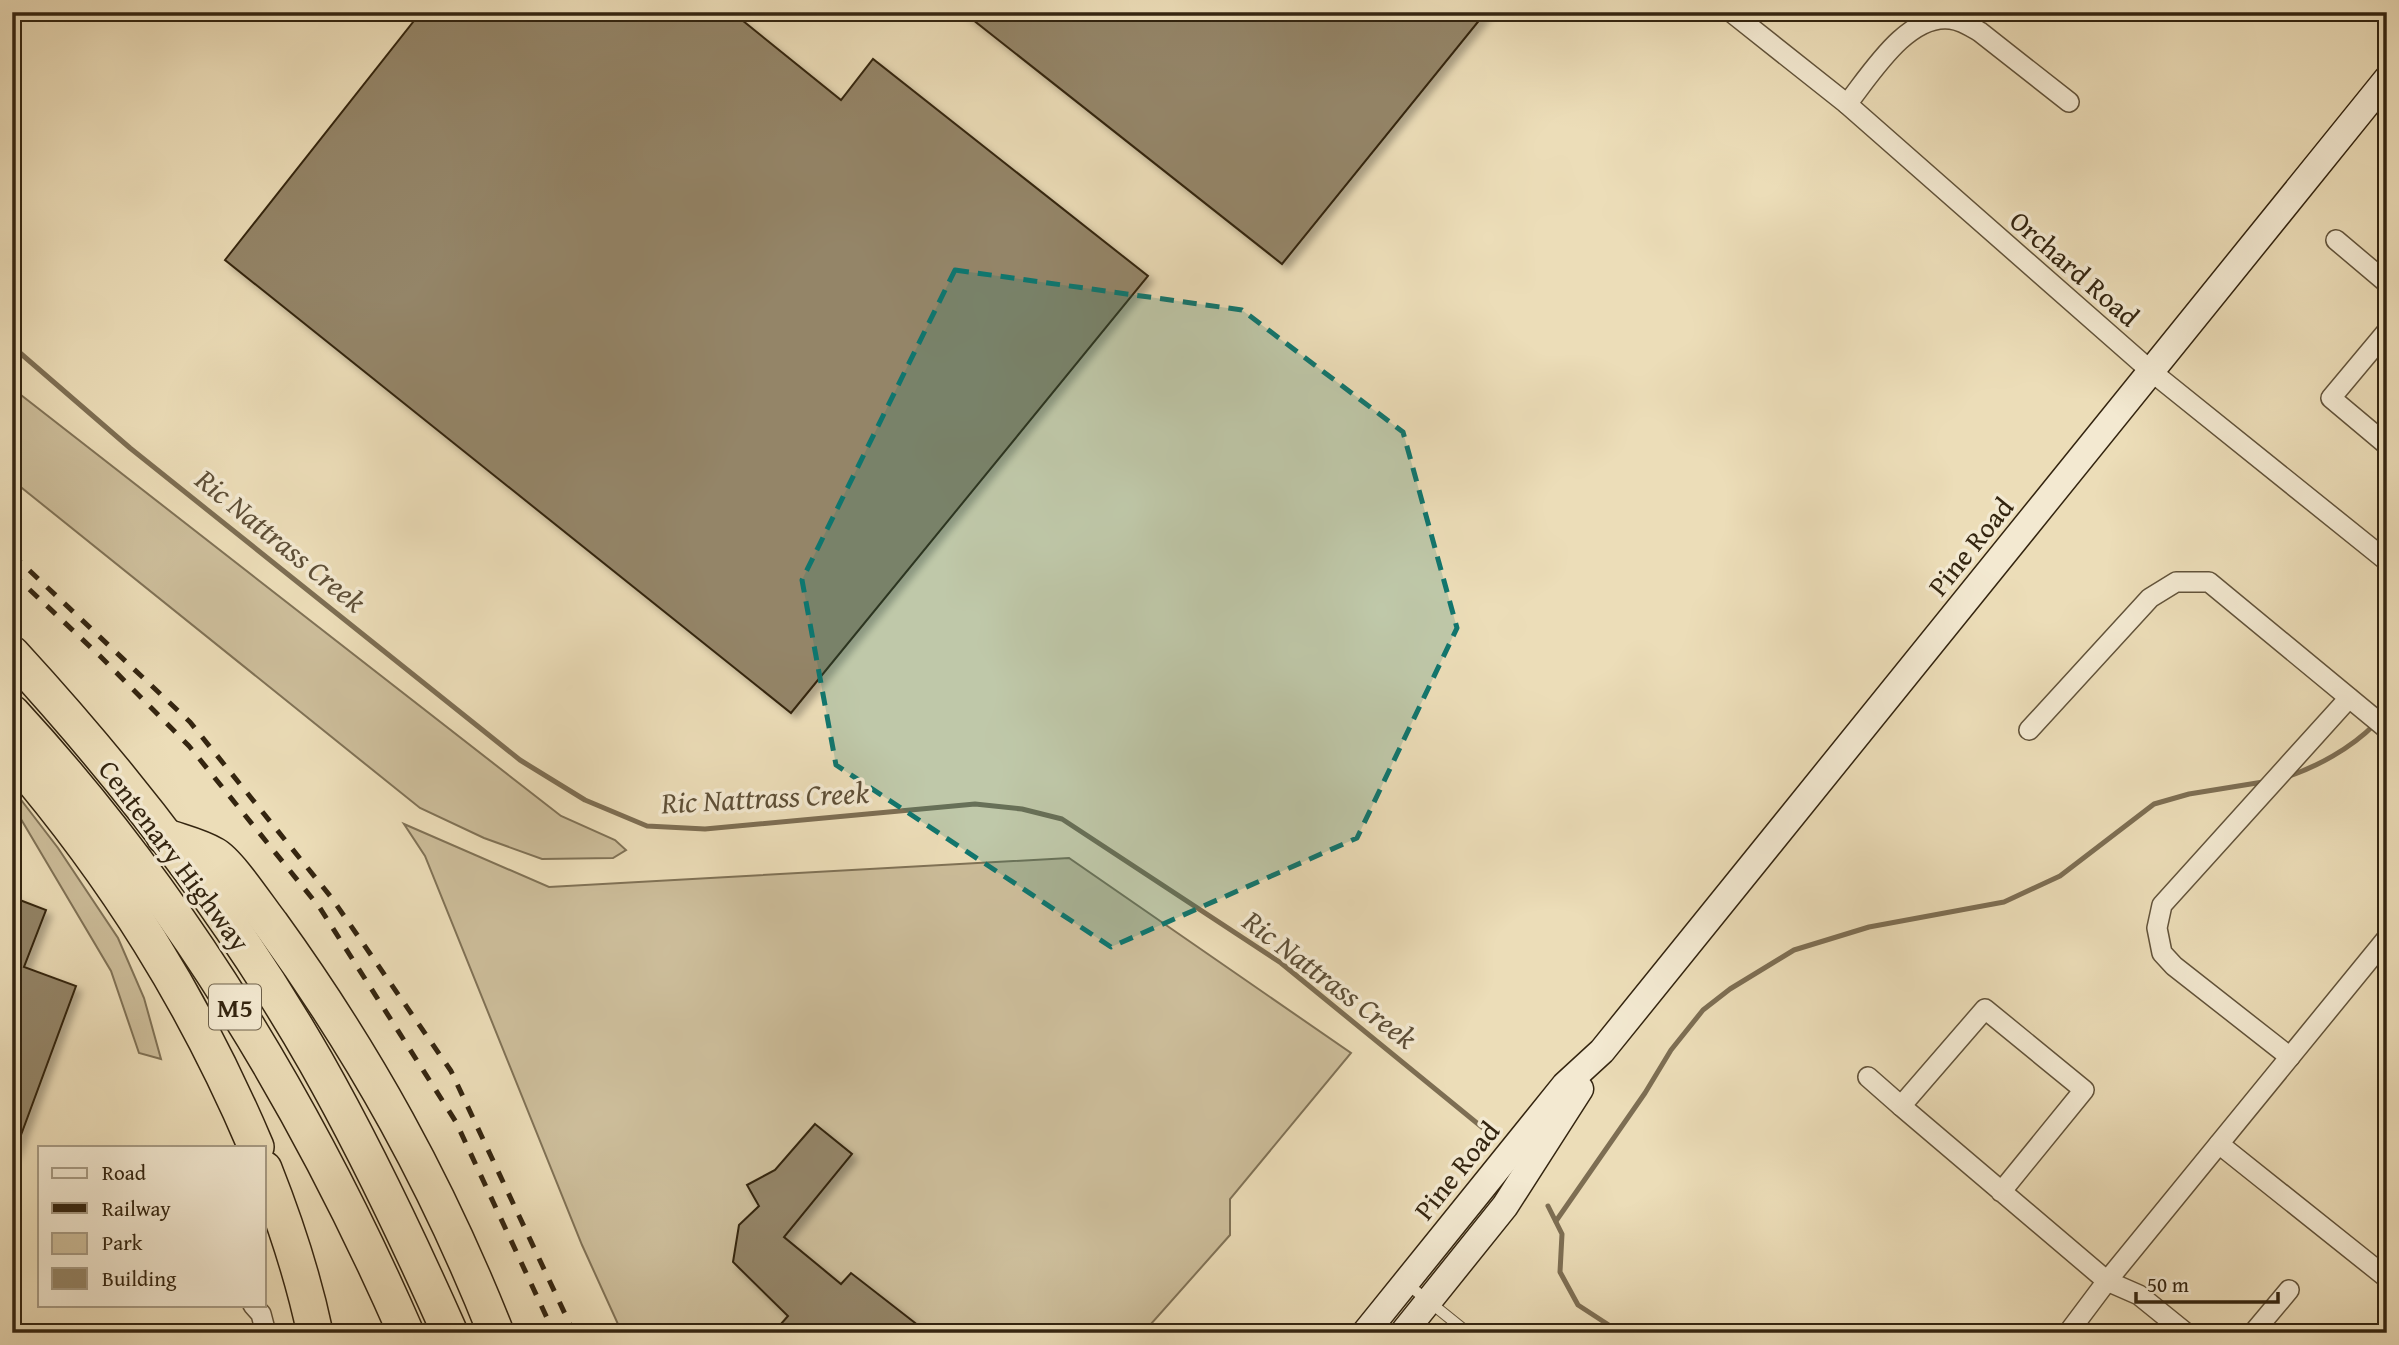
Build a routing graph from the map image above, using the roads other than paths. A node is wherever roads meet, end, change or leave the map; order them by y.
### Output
1 (1731, 12) edge
2 (2387, 79) edge
3 (2070, 102) dead end
4 (1847, 104) junction
5 (2336, 240) dead end
6 (2387, 283) edge
7 (2387, 331) edge
8 (2152, 372) junction
9 (2387, 445) edge
10 (2387, 561) edge
11 (12, 654) edge
12 (2348, 698) junction
13 (12, 713) edge
14 (2387, 729) edge
15 (2029, 730) dead end
16 (12, 755) edge
17 (164, 836) junction
18 (2387, 938) edge
19 (1602, 1051) junction
20 (2290, 1057) junction
21 (1868, 1077) dead end
22 (1901, 1106) junction
23 (2219, 1143) junction
24 (256, 1146) edge
25 (266, 1175) edge
26 (2001, 1192) junction
27 (2387, 1278) edge
28 (2107, 1281) junction
29 (1405, 1282) junction
30 (2289, 1290) dead end
31 (1429, 1301) junction
32 (254, 1306) edge
33 (266, 1333) edge
34 (315, 1333) edge
35 (406, 1333) edge
36 (450, 1333) edge
37 (496, 1333) edge
38 (1365, 1333) edge
39 (1403, 1333) edge
40 (1468, 1333) edge
41 (2068, 1333) edge
42 (2186, 1333) edge
43 (2253, 1333) edge

1 - 4 street, Orchard Road
2 - 8 street, Pine Road
3 - 4 street
4 - 8 street, Orchard Road
5 - 6 street
7 - 9 street
8 - 10 street, Orchard Road
8 - 19 street, Pine Road
11 - 17 highway, Centenary Highway / M5
12 - 14 street
12 - 15 street
12 - 20 street
13 - 35 highway, Centenary Highway / M5
16 - 24 highway
17 - 36 highway, Centenary Highway / M5
17 - 37 highway
18 - 20 street
19 - 29 street, Pine Road
19 - 31 street, Pine Road
20 - 23 street
21 - 22 street
22 - 26 street
22 - 26 street
23 - 27 street
23 - 28 street
25 - 34 highway
26 - 28 street
28 - 41 street
28 - 42 street
29 - 31 lane
29 - 38 street, Pine Road
30 - 43 street
31 - 39 street, Pine Road
31 - 40 lane
32 - 33 street

